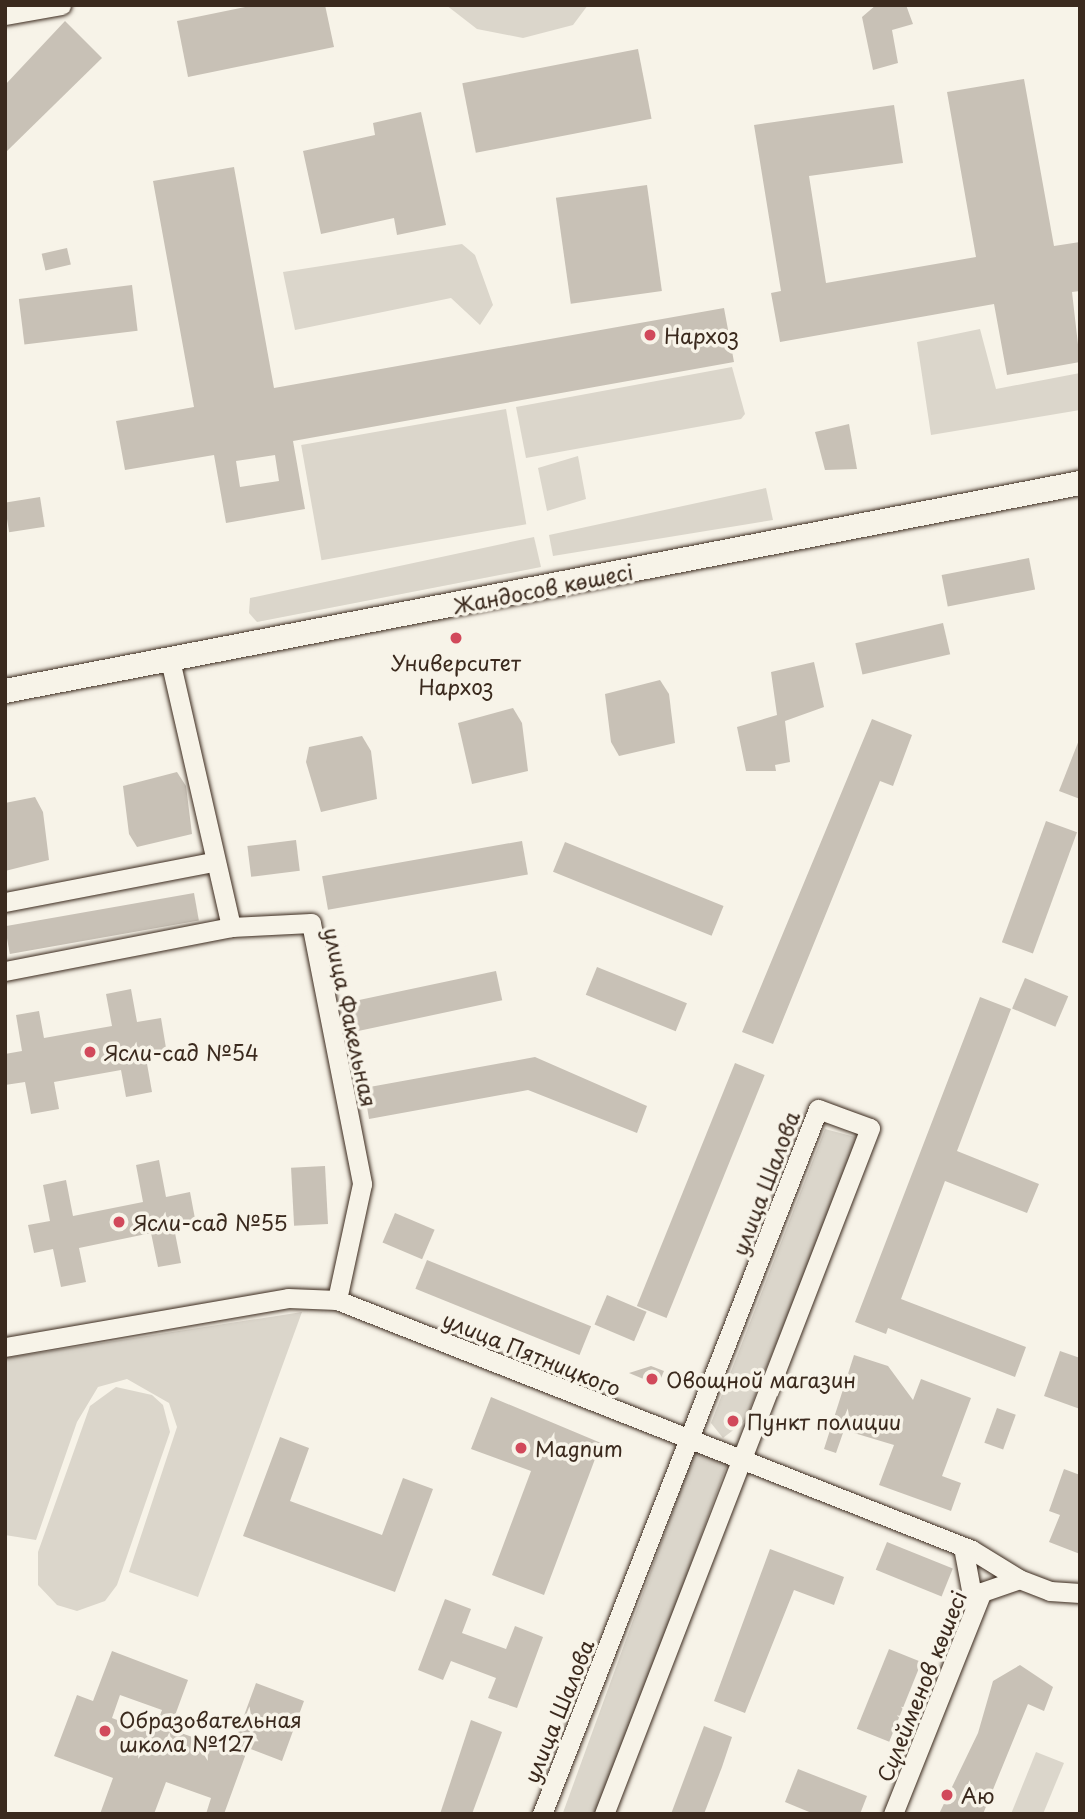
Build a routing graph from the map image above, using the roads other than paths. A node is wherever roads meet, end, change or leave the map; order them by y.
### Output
1 (61, 5) edge
2 (5, 15) edge
3 (1080, 482) edge
4 (170, 660) junction
5 (5, 691) edge
6 (213, 862) junction
7 (5, 902) edge
8 (230, 927) junction
9 (5, 971) edge
10 (337, 1300) junction
11 (5, 1347) edge
12 (689, 1439) junction
13 (745, 1461) junction
14 (963, 1546) junction
15 (1019, 1579) junction
16 (1050, 1591) junction
17 (1080, 1593) edge
18 (1080, 1605) edge
19 (974, 1606) junction
20 (542, 1814) edge
21 (604, 1814) edge
22 (893, 1814) edge

1 - 2 street
3 - 4 main road, Жандосов көшесі
4 - 5 main road, Жандосов көшесі
4 - 6 street
6 - 7 street
6 - 8 street
8 - 9 street
8 - 10 street, улица Факельная
10 - 11 street, улица Пятницкого
10 - 12 street, улица Пятницкого
12 - 13 street, улица Пятницкого
12 - 13 street, улица Шалова
12 - 20 street, улица Шалова
13 - 14 street, улица Пятницкого
13 - 21 street, улица Шалова
14 - 15 street, улица Пятницкого
14 - 19 street
15 - 16 street
15 - 19 street, Сүлейменов көшесі
16 - 17 street
16 - 18 street
19 - 22 street, Сүлейменов көшесі

